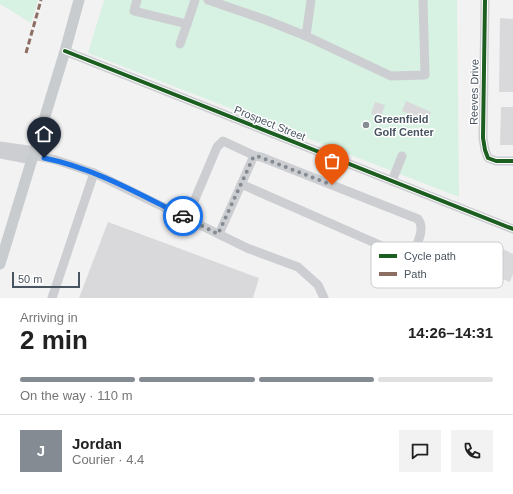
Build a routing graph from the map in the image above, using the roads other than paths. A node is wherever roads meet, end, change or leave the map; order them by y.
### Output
1 (79, 0) edge
2 (137, 0) edge
3 (195, 0) edge
4 (208, 0) edge
5 (310, 0) edge
6 (423, 0) edge
7 (485, 0) edge
8 (187, 24) junction
9 (306, 36) junction
10 (180, 44) dead end
11 (66, 51) junction
12 (0, 146) edge
13 (0, 154) edge
14 (33, 155) junction
15 (256, 156) junction
16 (402, 156) dead end
17 (513, 161) edge
18 (94, 173) junction
19 (392, 181) junction
20 (241, 184) junction
21 (187, 218) junction
22 (513, 229) edge
23 (218, 234) junction
24 (375, 242) edge
25 (417, 242) edge
26 (0, 261) edge
27 (52, 298) edge
28 (324, 298) edge

1 - 11 main road
2 - 8 street
3 - 8 street
4 - 9 street
5 - 9 street
6 - 9 street
7 - 17 street, Reeves Drive
8 - 10 street
11 - 14 main road
11 - 19 street, Prospect Street
12 - 14 street
13 - 14 street
14 - 18 street
14 - 26 main road
15 - 20 street
15 - 21 street
15 - 25 street
16 - 19 street
18 - 21 street
18 - 27 street
19 - 22 street, Prospect Street
20 - 23 street
20 - 24 street
21 - 23 street
23 - 28 street

